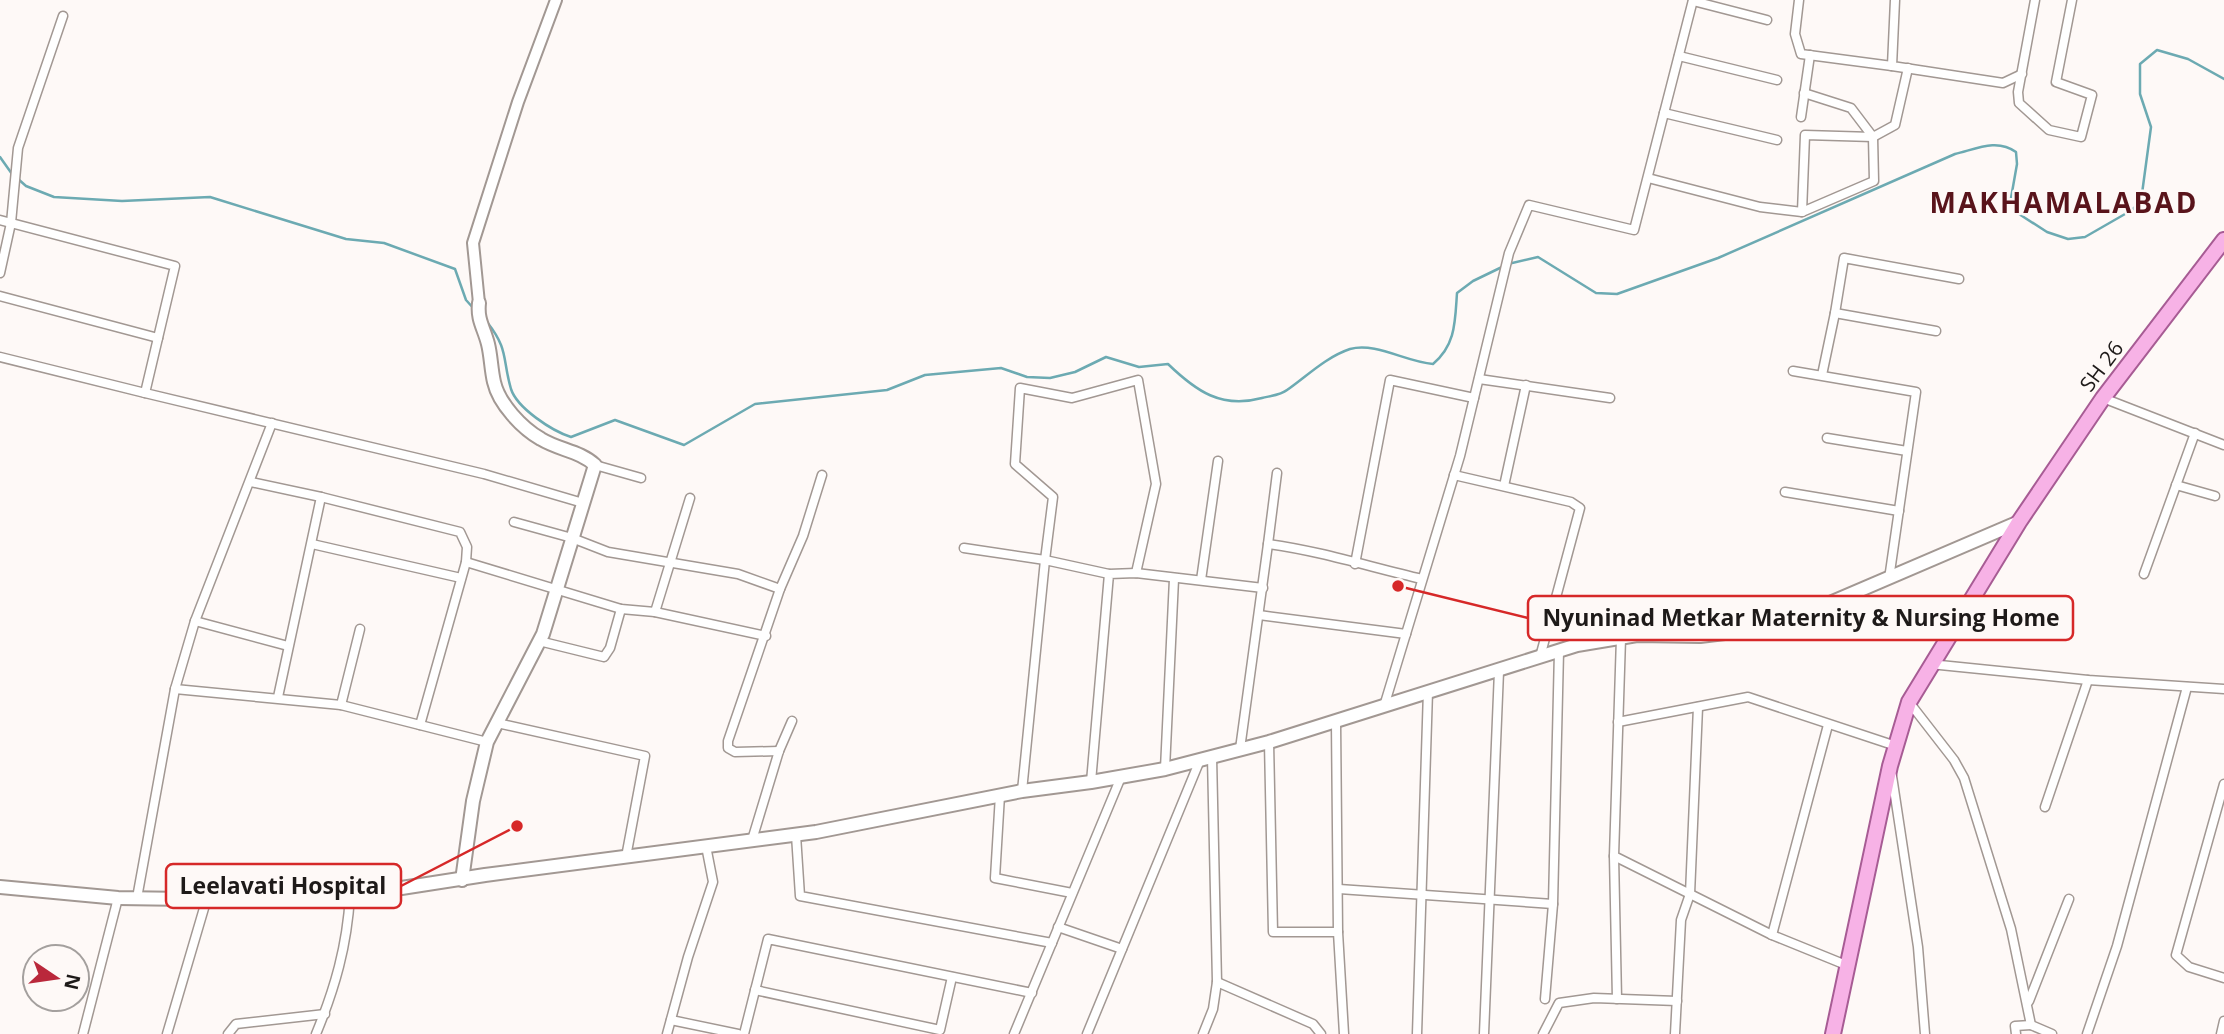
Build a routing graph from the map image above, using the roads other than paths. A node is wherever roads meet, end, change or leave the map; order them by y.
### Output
1 (556, 0) edge
2 (1799, 0) edge
3 (1895, 0) edge
4 (2035, 0) edge
5 (2072, 0) edge
6 (1693, 1) edge
7 (63, 16) dead end
8 (1767, 20) dead end
9 (1810, 55) junction
10 (1679, 56) junction
11 (1892, 66) junction
12 (1908, 68) junction
13 (2022, 74) junction
14 (1777, 80) dead end
15 (1804, 93) junction
16 (1664, 113) junction
17 (1801, 117) dead end
18 (1873, 137) junction
19 (1777, 140) dead end
20 (1648, 178) junction
21 (1802, 212) junction
22 (0, 220) edge
23 (11, 223) junction
24 (2224, 240) edge
25 (0, 273) edge
26 (1959, 279) dead end
27 (0, 296) edge
28 (479, 303) joint
29 (1835, 313) junction
30 (1936, 331) dead end
31 (158, 338) junction
32 (0, 357) edge
33 (1793, 370) dead end
34 (1822, 375) junction
35 (1479, 379) junction
36 (1526, 385) junction
37 (145, 393) junction
38 (1474, 398) junction
39 (1610, 398) dead end
40 (2103, 398) junction
41 (272, 423) junction
42 (2194, 433) junction
43 (1826, 438) dead end
44 (2224, 445) edge
45 (1907, 451) junction
46 (1218, 461) dead end
47 (594, 465) junction
48 (1277, 473) dead end
49 (822, 475) dead end
50 (1454, 475) junction
51 (641, 478) dead end
52 (251, 482) junction
53 (2176, 485) junction
54 (1504, 486) junction
55 (1785, 492) dead end
56 (2215, 496) dead end
57 (321, 497) junction
58 (690, 498) dead end
59 (583, 502) junction
60 (1899, 511) junction
61 (514, 522) dead end
62 (2019, 522) junction
63 (572, 538) junction
64 (312, 544) junction
65 (1268, 544) junction
66 (964, 548) dead end
67 (1045, 560) junction
68 (466, 562) junction
69 (670, 562) junction
70 (1355, 564) junction
71 (1136, 573) junction
72 (1109, 574) junction
73 (2144, 574) dead end
74 (461, 578) junction
75 (1174, 579) junction
76 (1422, 579) junction
77 (1889, 579) junction
78 (1201, 580) junction
79 (557, 587) junction
80 (1263, 588) junction
81 (780, 589) junction
82 (621, 609) junction
83 (655, 612) junction
84 (1259, 615) junction
85 (195, 621) junction
86 (360, 629) dead end
87 (1406, 634) junction
88 (766, 636) junction
89 (1621, 638) junction
90 (540, 641) junction
91 (288, 646) junction
92 (1559, 651) junction
93 (1540, 657) junction
94 (1930, 664) junction
95 (1499, 671) junction
96 (2088, 680) junction
97 (2187, 687) junction
98 (175, 689) junction
99 (2224, 689) edge
100 (1427, 691) junction
101 (278, 697) junction
102 (1909, 702) junction
103 (1385, 703) junction
104 (341, 705) junction
105 (1698, 706) junction
106 (792, 721) dead end
107 (1336, 722) junction
108 (1618, 722) junction
109 (497, 723) junction
110 (420, 724) junction
111 (1828, 725) junction
112 (486, 742) junction
113 (1269, 742) junction
114 (1896, 746) junction
115 (1240, 750) junction
116 (779, 751) junction
117 (1206, 758) junction
118 (1890, 766) junction
119 (1165, 769) junction
120 (1121, 777) junction
121 (1091, 782) junction
122 (2224, 784) edge
123 (1021, 791) junction
124 (1000, 795) junction
125 (2045, 807) dead end
126 (796, 835) junction
127 (752, 840) junction
128 (706, 846) junction
129 (626, 856) junction
130 (1614, 856) junction
131 (463, 880) junction
132 (0, 887) edge
133 (1339, 889) junction
134 (1072, 893) junction
135 (1690, 894) junction
136 (1421, 895) junction
137 (350, 896) junction
138 (118, 898) junction
139 (137, 898) junction
140 (207, 898) junction
141 (1490, 899) junction
142 (2069, 900) dead end
143 (1553, 904) junction
144 (1058, 927) junction
145 (1338, 932) junction
146 (1772, 935) junction
147 (1052, 943) junction
148 (1122, 949) junction
149 (1846, 965) junction
150 (951, 977) junction
151 (2224, 978) edge
152 (1217, 982) junction
153 (755, 990) junction
154 (1032, 993) junction
155 (1545, 999) dead end
156 (1617, 999) junction
157 (1677, 1001) junction
158 (2029, 1001) junction
159 (325, 1014) junction
160 (671, 1020) junction
161 (2224, 1021) edge
162 (2032, 1025) junction
163 (1835, 1033) edge
164 (83, 1034) edge
165 (167, 1034) edge
166 (228, 1034) edge
167 (316, 1034) edge
168 (667, 1034) edge
169 (738, 1034) edge
170 (744, 1034) edge
171 (1014, 1034) edge
172 (1087, 1034) edge
173 (1203, 1034) edge
174 (1321, 1034) edge
175 (1345, 1034) edge
176 (1417, 1034) edge
177 (1484, 1034) edge
178 (1542, 1034) edge
179 (1675, 1034) edge
180 (1925, 1034) edge
181 (2016, 1034) edge
182 (2052, 1034) edge
183 (2087, 1034) edge
184 (2221, 1034) edge

1 - 28 street
2 - 9 street
3 - 11 street
4 - 13 street
5 - 13 street
6 - 8 street
6 - 10 street
7 - 23 street
9 - 11 street
9 - 15 street
10 - 14 street
10 - 16 street
11 - 12 street
12 - 13 street
12 - 18 street
15 - 17 street
15 - 18 street
16 - 19 street
16 - 20 street
18 - 21 street
18 - 21 street
20 - 21 street
20 - 35 street
22 - 23 street
23 - 25 street
23 - 31 street
24 - 40 main road, SH 26
26 - 29 street
27 - 31 street
28 - 47 main road
29 - 30 street
29 - 34 street
31 - 37 street
32 - 37 street
33 - 34 street
34 - 45 street
35 - 36 street
35 - 38 street
36 - 39 street
36 - 54 street
37 - 41 street
38 - 50 street
38 - 70 street
40 - 42 street
40 - 62 main road, SH 26
41 - 52 street
41 - 59 street
42 - 44 street
42 - 53 street
43 - 45 street
45 - 60 street
46 - 78 street
47 - 51 street
47 - 59 main road
48 - 65 street
49 - 81 street
50 - 54 street
50 - 76 street
52 - 57 street
52 - 85 street
53 - 56 street
53 - 73 street
54 - 93 street
55 - 60 street
57 - 64 street
57 - 68 street
58 - 69 street
59 - 63 main road
60 - 77 street
61 - 63 street
62 - 77 main road
62 - 94 main road, SH 26
63 - 69 street
63 - 79 main road
64 - 74 street
64 - 91 street
65 - 70 street
65 - 80 street
66 - 67 street
67 - 71 street
67 - 72 street
67 - 123 street
68 - 74 street
68 - 79 street
69 - 81 street
69 - 83 street
70 - 76 street
71 - 72 street
71 - 75 street
72 - 121 street
74 - 110 street
75 - 78 street
75 - 119 street
76 - 87 street
77 - 89 main road
78 - 80 street
79 - 82 street
79 - 90 main road
80 - 84 street
81 - 88 street
82 - 83 street
82 - 90 street
83 - 88 street
84 - 87 street
84 - 115 street
85 - 91 street
85 - 98 street
86 - 104 street
87 - 103 street
88 - 116 street
89 - 92 main road
89 - 108 street
90 - 109 main road
91 - 101 street
92 - 93 main road
92 - 143 street
93 - 95 main road
94 - 96 street
94 - 102 main road, SH 26
95 - 100 main road
95 - 141 street
96 - 97 street
96 - 125 street
97 - 99 street
97 - 183 street
98 - 101 street
98 - 139 street
100 - 103 main road
100 - 136 street
101 - 104 street
102 - 114 main road, SH 26
102 - 158 street
103 - 107 main road
104 - 110 street
105 - 108 street
105 - 111 street
105 - 135 street
106 - 116 street
107 - 113 main road
107 - 133 street
108 - 130 street
109 - 112 main road
109 - 129 street
110 - 112 street
111 - 114 street
111 - 146 street
112 - 131 main road
113 - 115 main road
113 - 145 street
114 - 118 main road, SH 26
115 - 117 main road
116 - 127 street
117 - 119 main road
117 - 148 street
117 - 152 street
118 - 149 main road, SH 26
118 - 180 street
119 - 120 main road
120 - 121 main road
120 - 134 street
121 - 123 main road
122 - 151 street
123 - 124 main road
124 - 126 main road
124 - 134 street
126 - 127 main road
126 - 147 street
127 - 128 main road
128 - 129 main road
128 - 160 street
129 - 131 main road
130 - 135 street
130 - 156 street
131 - 137 main road
132 - 138 main road
133 - 136 street
133 - 145 street
134 - 144 street
135 - 146 street
135 - 157 street
136 - 141 street
136 - 176 street
137 - 140 main road
137 - 159 street
138 - 139 main road
138 - 164 street
139 - 140 main road
140 - 165 street
141 - 143 street
141 - 177 street
142 - 158 street
143 - 155 street
144 - 147 street
144 - 148 street
145 - 175 street
146 - 149 street
147 - 154 street
148 - 172 street
149 - 163 main road, SH 26
150 - 153 street
150 - 153 street
150 - 154 street
152 - 173 street
152 - 174 street
153 - 170 street
154 - 171 street
156 - 157 street
156 - 178 street
157 - 179 street
158 - 162 street
159 - 166 street
159 - 167 street
160 - 168 street
160 - 169 street
161 - 184 street
162 - 181 street
162 - 182 street

